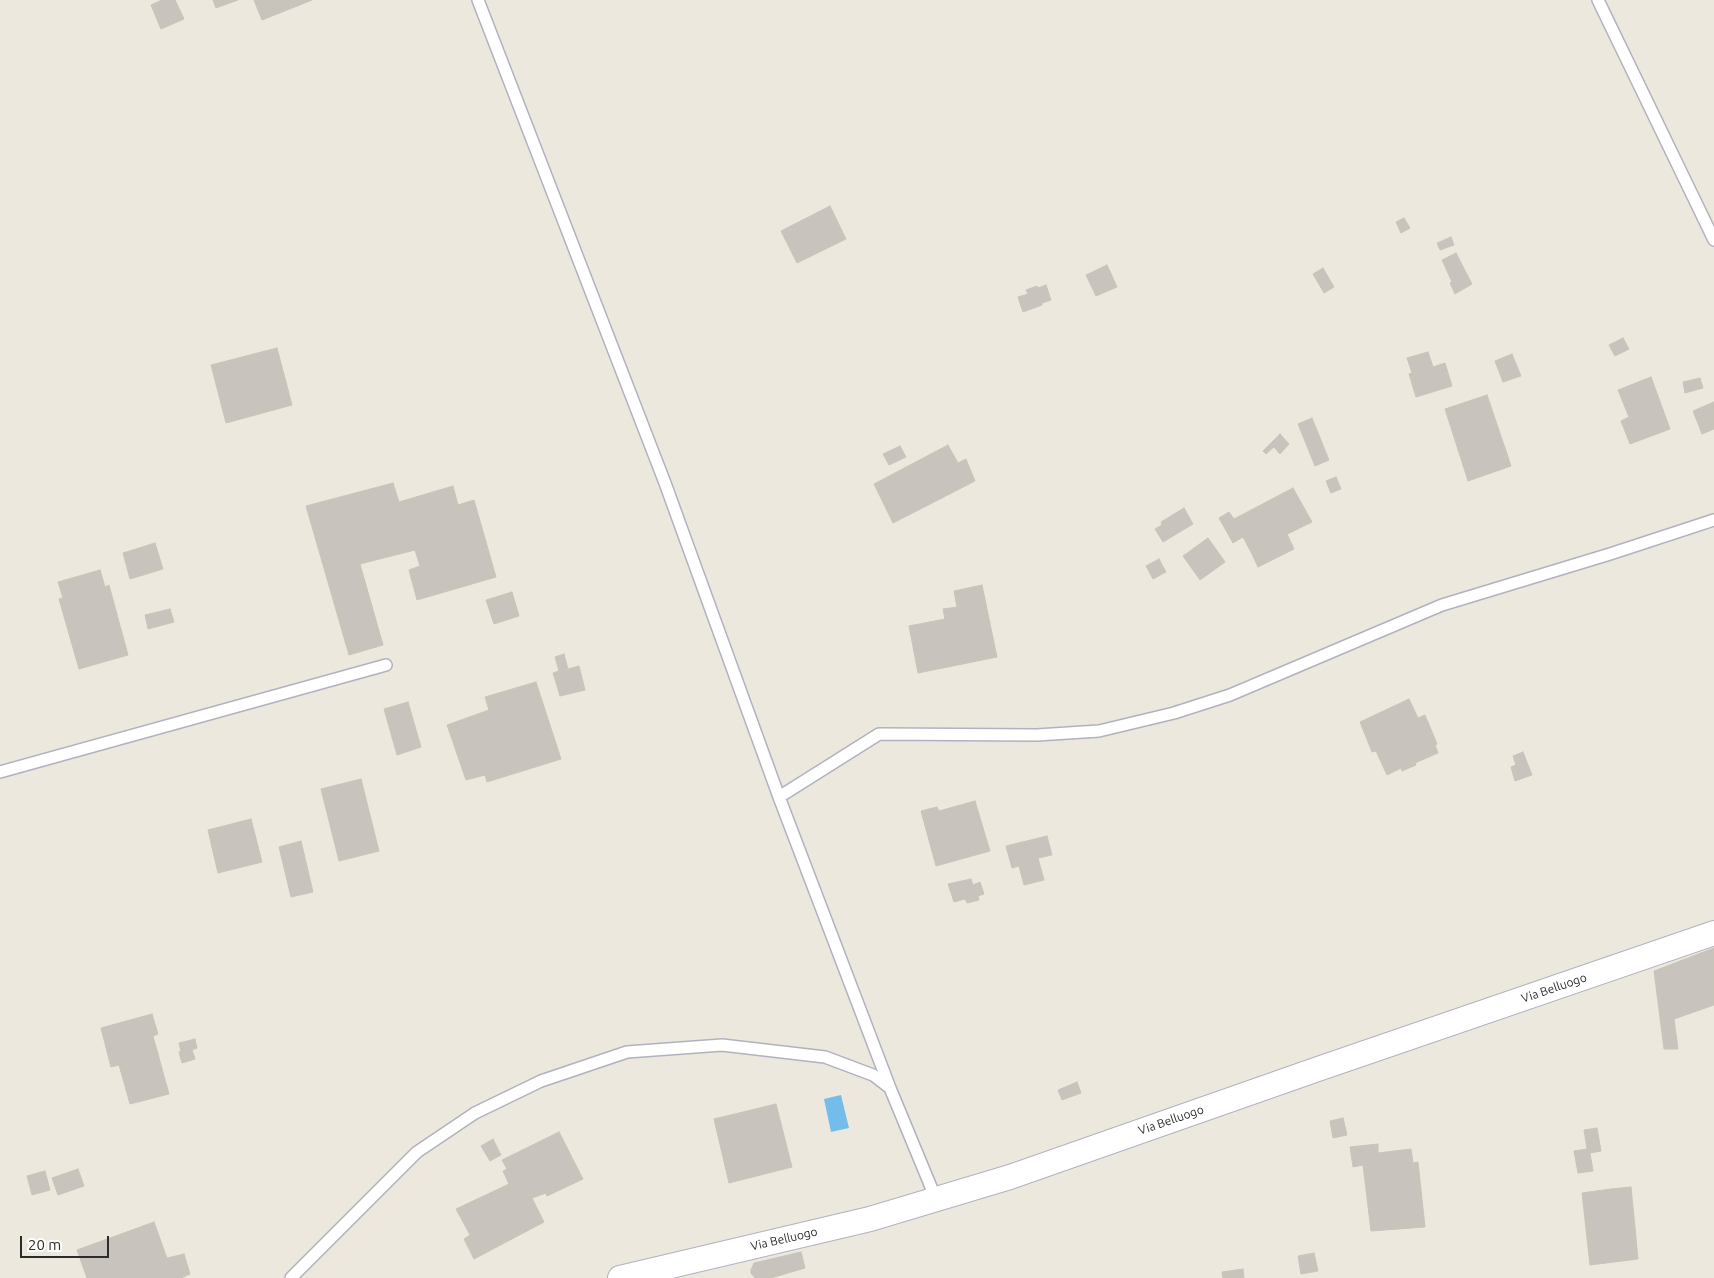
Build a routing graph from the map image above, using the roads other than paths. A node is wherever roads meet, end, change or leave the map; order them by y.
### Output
1 (478, 0) edge
2 (1598, 0) edge
3 (1714, 240) edge
4 (1714, 520) edge
5 (386, 665) dead end
6 (0, 772) edge
7 (779, 797) junction
8 (1714, 933) edge
9 (890, 1088) junction
10 (936, 1199) junction
11 (291, 1278) edge
12 (620, 1278) edge

1 - 7 lane
2 - 3 lane
4 - 7 lane
5 - 6 lane
7 - 9 lane
8 - 10 street, Via Belluogo
9 - 10 lane
9 - 11 lane
10 - 12 street, Via Belluogo

